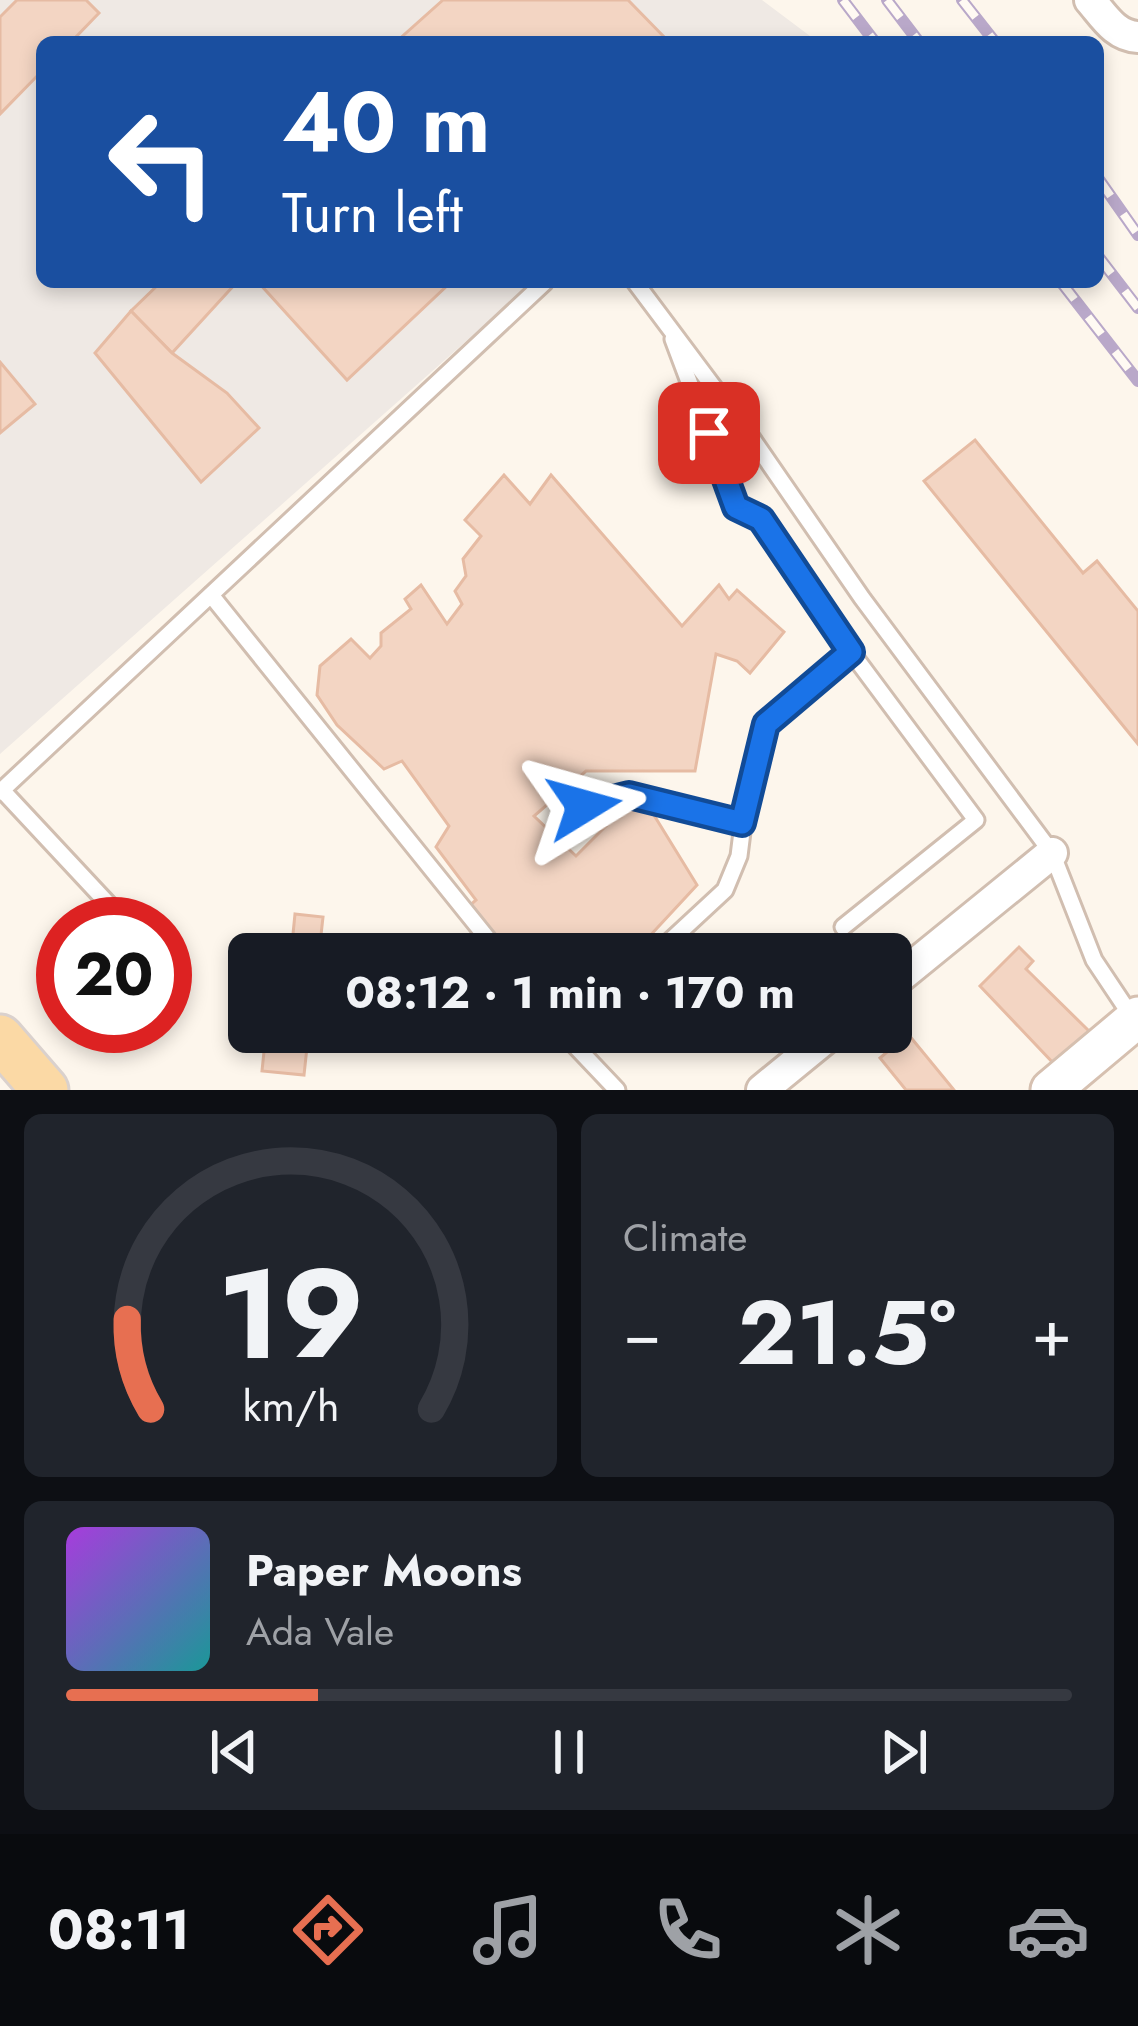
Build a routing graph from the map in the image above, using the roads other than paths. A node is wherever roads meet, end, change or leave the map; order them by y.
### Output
1 (1090, 0) edge
2 (1138, 37) edge
3 (539, 288) edge
4 (640, 288) edge
5 (667, 322) junction
6 (211, 595) junction
7 (851, 652) junction
8 (1, 791) edge
9 (584, 806) dead end
10 (742, 823) junction
11 (1052, 854) junction
12 (101, 897) edge
13 (843, 927) dead end
14 (483, 933) edge
15 (679, 933) edge
16 (912, 967) edge
17 (1136, 1019) edge
18 (0, 1037) edge
19 (584, 1053) edge
20 (807, 1053) edge
21 (45, 1090) edge
22 (617, 1090) edge
23 (762, 1090) edge
24 (1051, 1090) edge

1 - 2 street
3 - 6 lane
4 - 5 lane
5 - 7 lane
5 - 11 lane
6 - 8 lane
6 - 14 lane
7 - 10 lane
7 - 13 lane
8 - 12 lane
9 - 10 lane
10 - 15 lane
11 - 16 street
11 - 17 lane
17 - 24 main road
18 - 21 main road
19 - 22 lane
20 - 23 street

